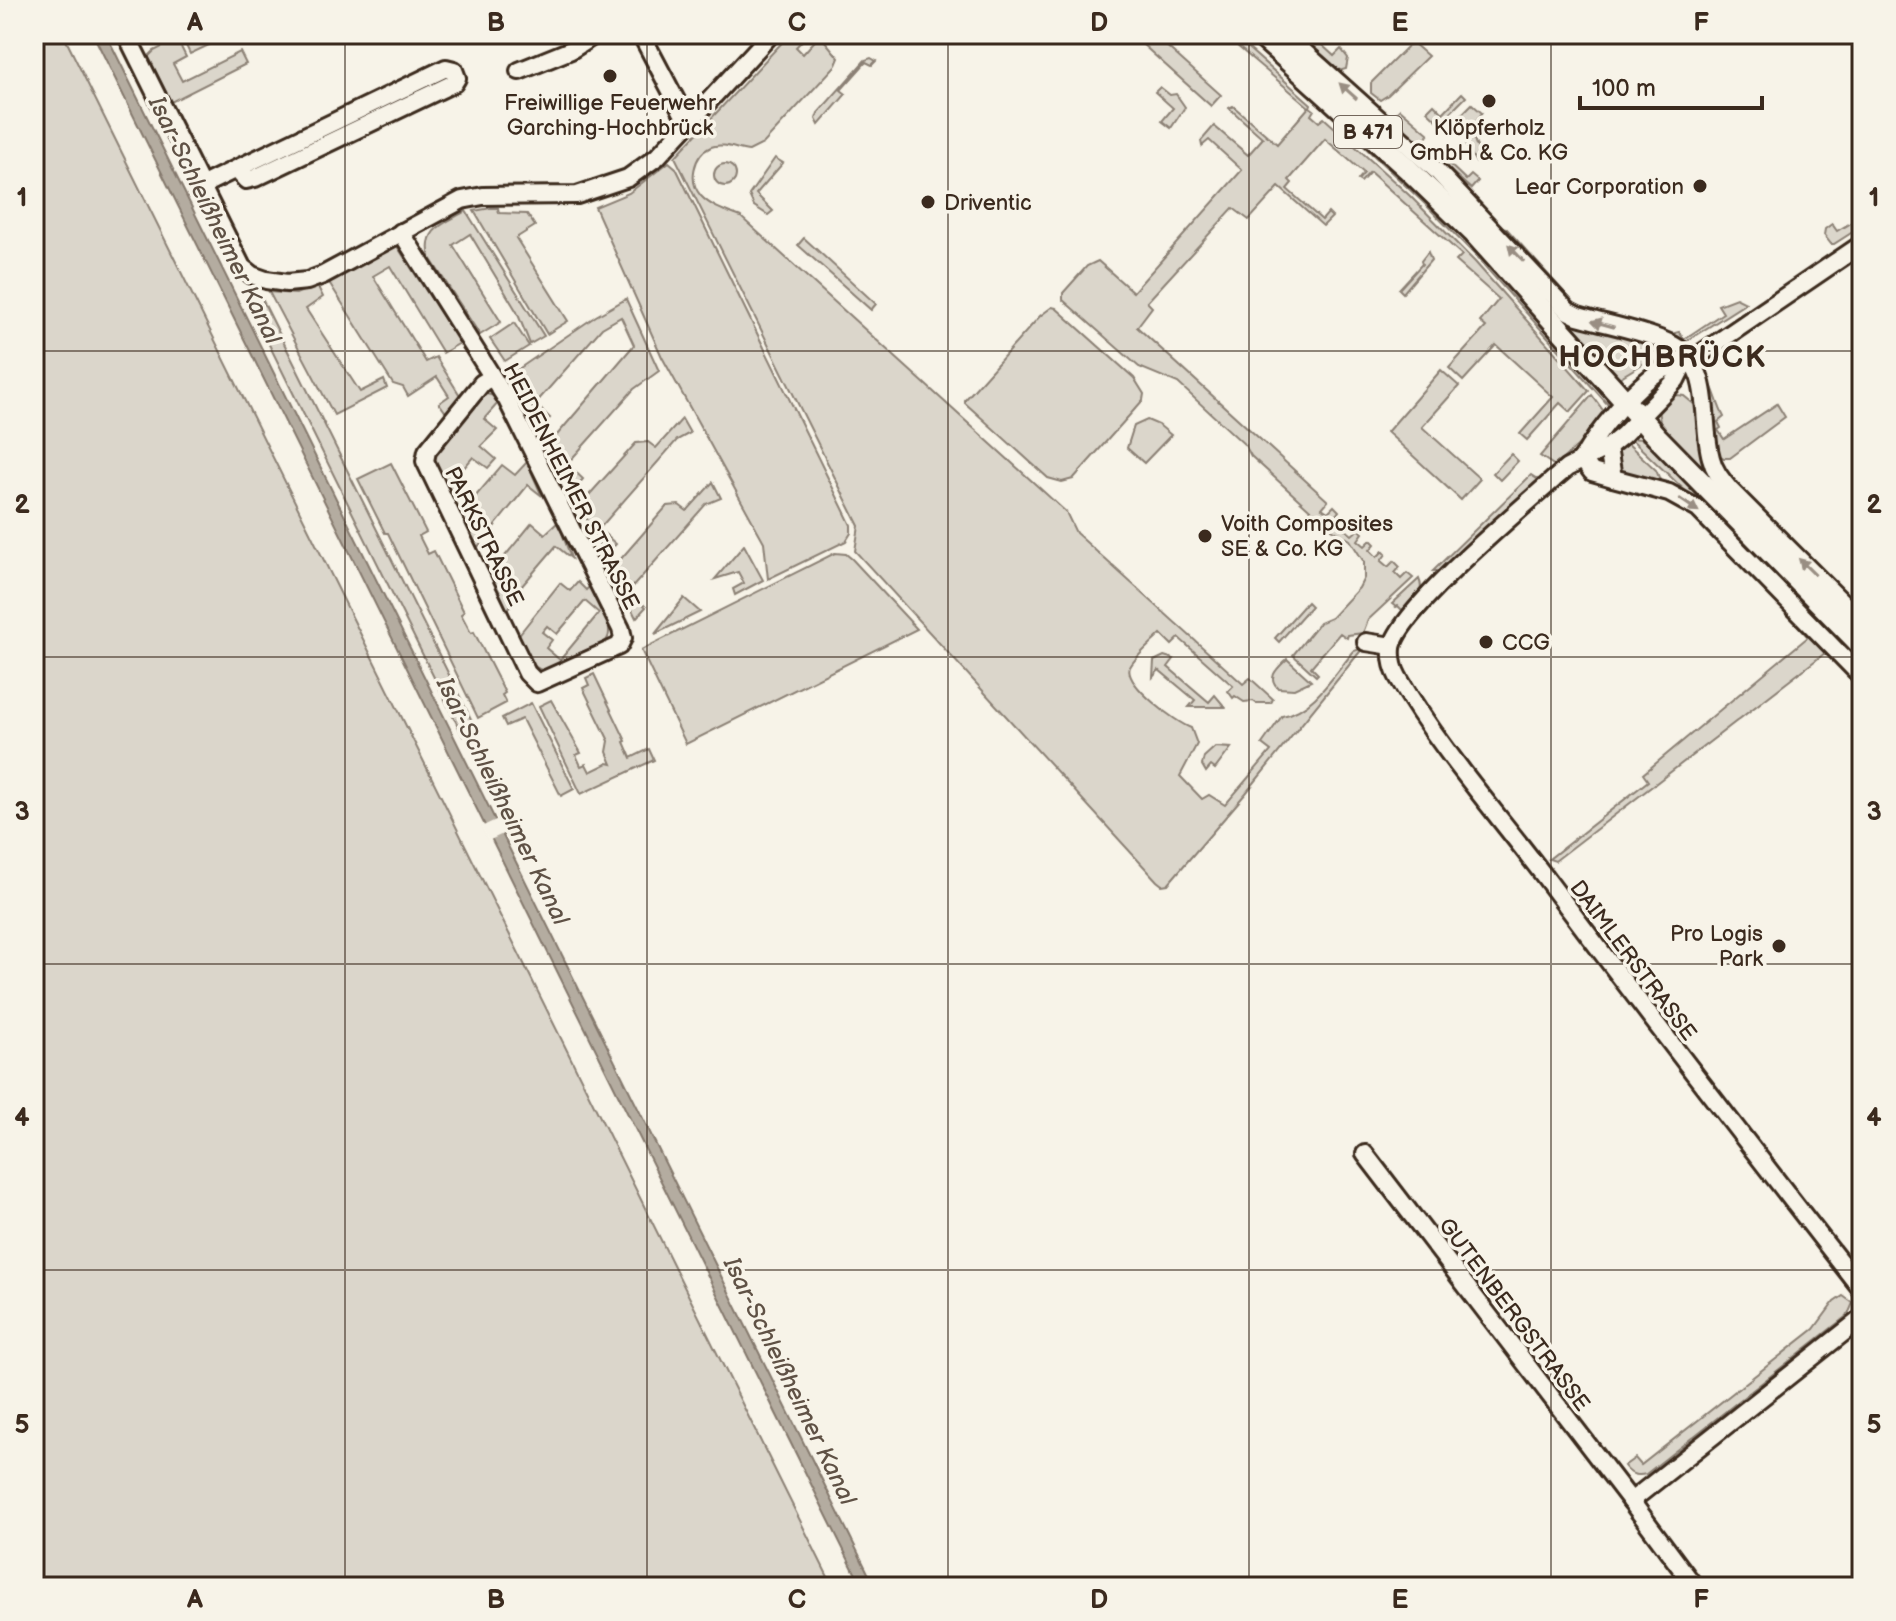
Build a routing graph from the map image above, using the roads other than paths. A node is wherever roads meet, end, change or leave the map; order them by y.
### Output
1 (126, 34) edge
2 (596, 34) edge
3 (641, 34) edge
4 (771, 34) edge
5 (1259, 34) edge
6 (1284, 34) edge
7 (519, 71) dead end
8 (688, 123) junction
9 (236, 169) junction
10 (201, 186) junction
11 (401, 232) junction
12 (1862, 244) edge
13 (1690, 361) junction
14 (492, 377) junction
15 (1633, 409) junction
16 (1608, 447) junction
17 (1582, 459) junction
18 (1614, 479) junction
19 (1862, 622) edge
20 (1366, 642) dead end
21 (1392, 646) junction
22 (1862, 646) edge
23 (1862, 677) edge
24 (537, 683) joint
25 (1365, 1154) dead end
26 (1862, 1290) edge
27 (1862, 1318) edge
28 (1631, 1501) junction
29 (1695, 1587) edge

1 - 10 street
2 - 7 street
3 - 8 street
4 - 8 street
5 - 15 main road, B 471
13 -> 6 street
8 - 11 street
9 - 9 street
9 - 10 street
10 - 11 street
11 - 14 street, HEIDENHEIMER STRASSE
12 - 13 street
13 - 15 street
19 -> 13 street
14 - 24 street, PARKSTRASSE
14 - 24 street, HEIDENHEIMER STRASSE
15 - 16 street
15 - 17 street
15 - 22 main road, B 471
16 - 17 street
16 - 18 street
17 - 18 street
17 - 21 street
18 -> 23 street
20 - 21 street
21 - 26 street, DAIMLERSTRASSE
25 - 28 street, GUTENBERGSTRASSE
27 - 28 street
28 - 29 street, GUTENBERGSTRASSE

